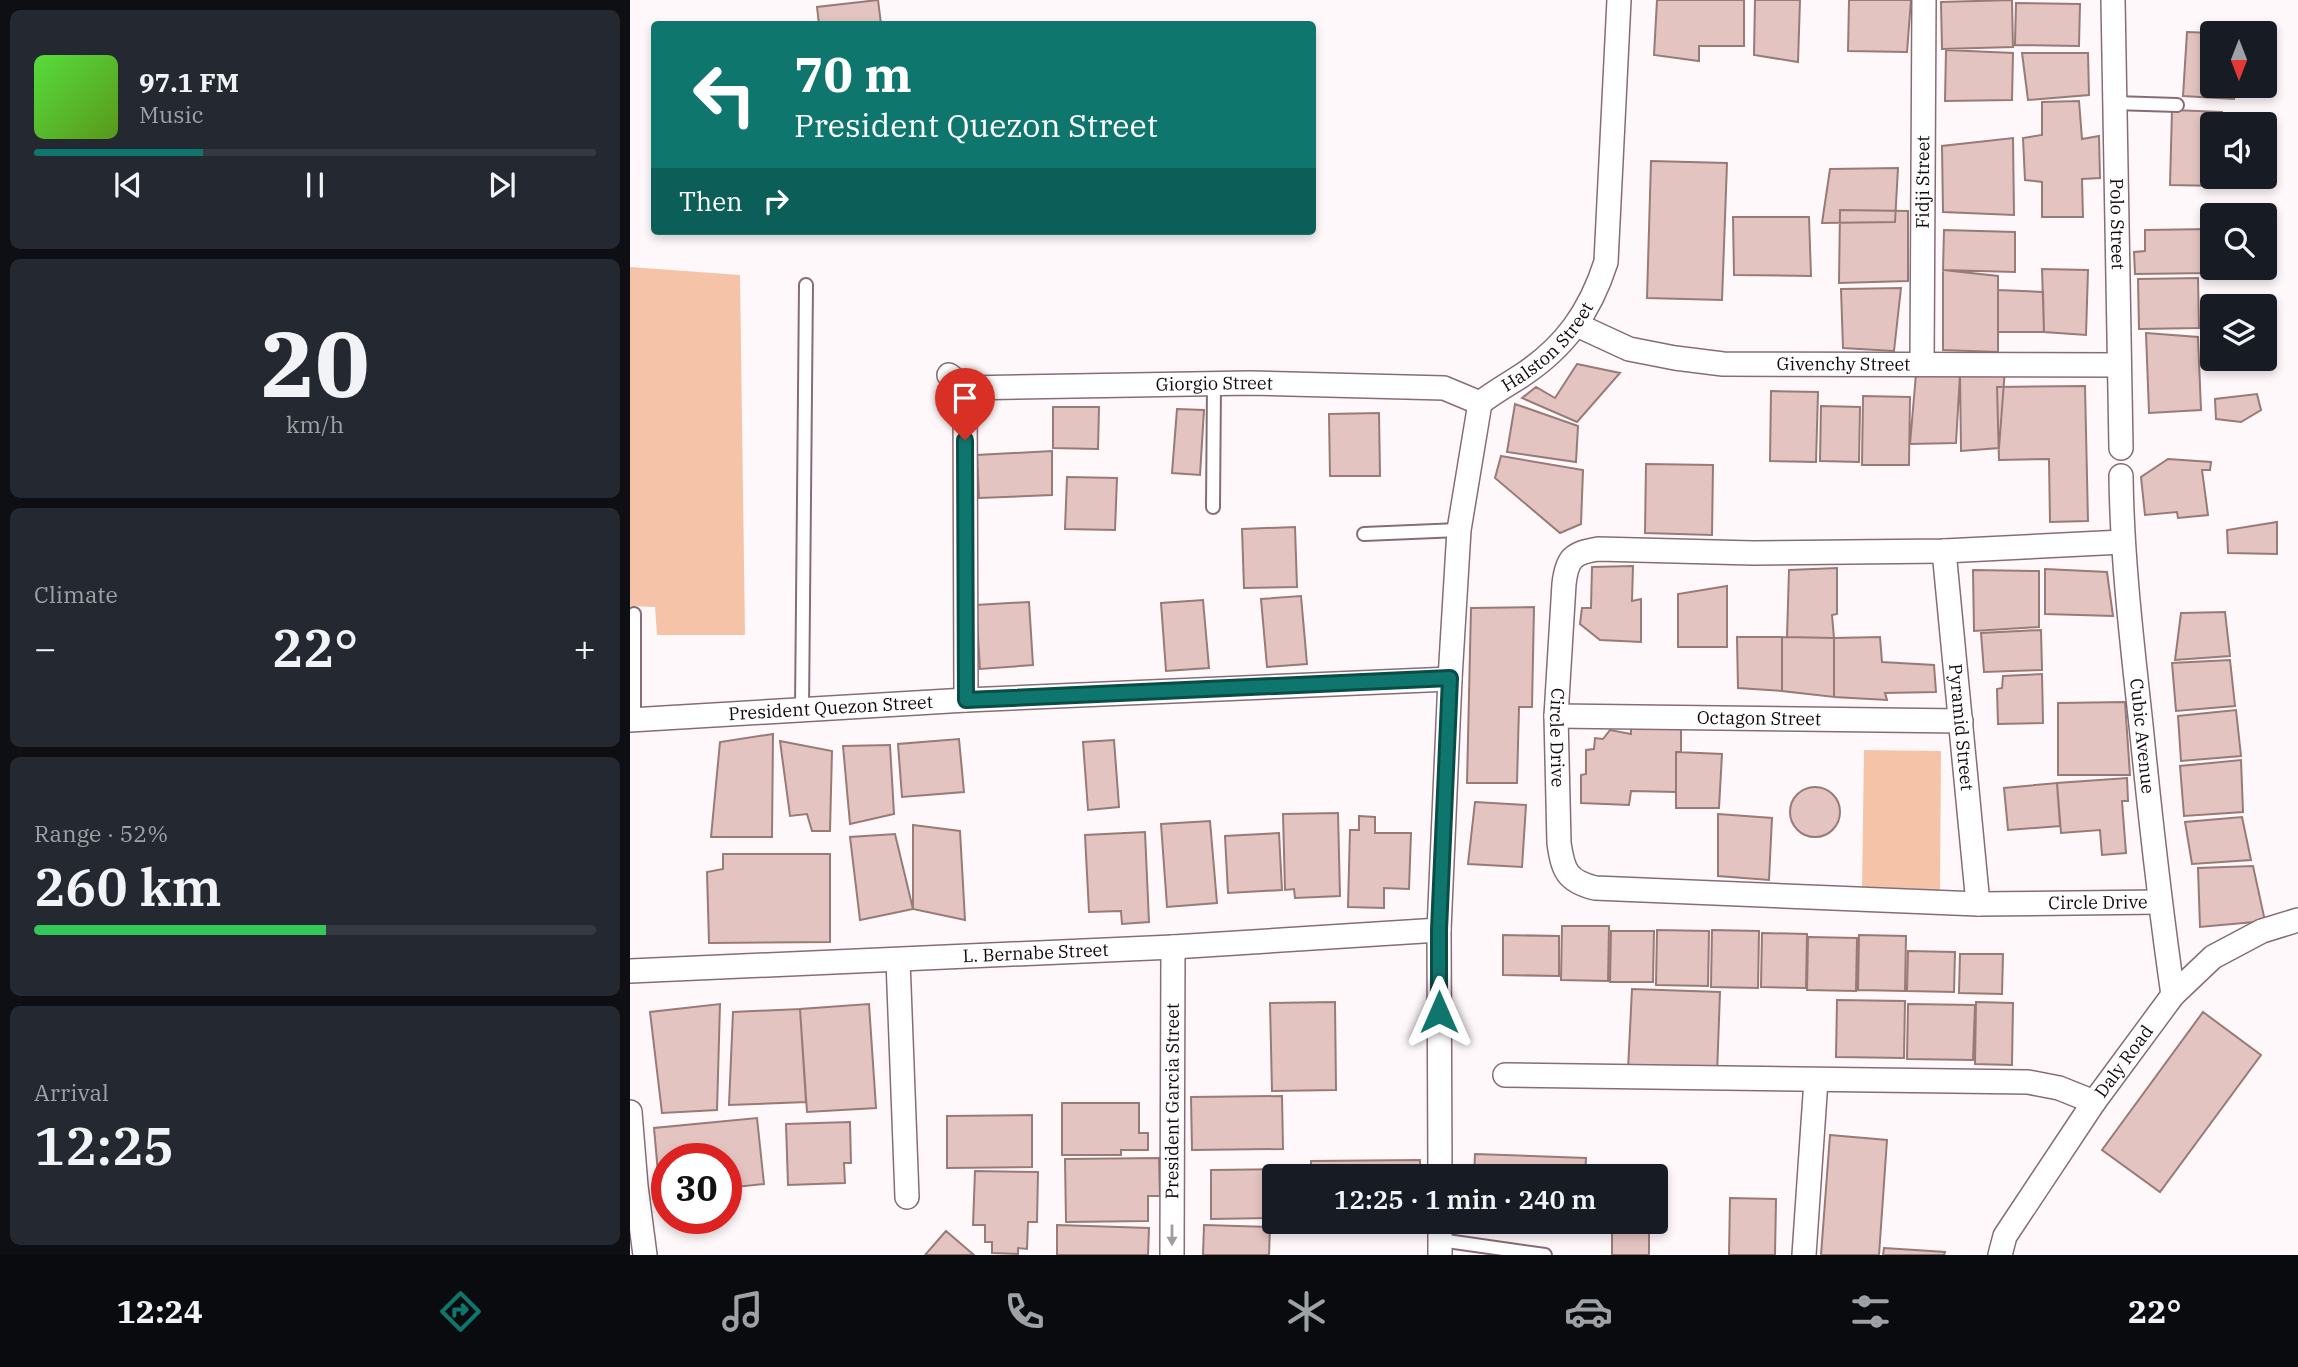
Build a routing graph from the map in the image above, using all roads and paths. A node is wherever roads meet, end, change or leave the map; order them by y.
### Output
1 (1619, 0) edge
2 (1924, 0) edge
3 (2113, 0) edge
4 (2114, 103) junction
5 (2177, 104) dead end
6 (806, 285) dead end
7 (1577, 325) junction
8 (1922, 364) junction
9 (2118, 365) junction
10 (1214, 383) junction
11 (1480, 403) junction
12 (2121, 448) dead end
13 (2121, 476) dead end
14 (1213, 508) dead end
15 (1459, 530) junction
16 (1364, 534) dead end
17 (2122, 542) junction
18 (1944, 551) junction
19 (634, 614) dead end
20 (1450, 678) junction
21 (966, 700) junction
22 (802, 709) junction
23 (1556, 716) junction
24 (632, 720) edge
25 (1961, 721) junction
26 (2160, 902) junction
27 (1978, 904) junction
28 (2298, 920) edge
29 (1439, 930) junction
30 (1173, 947) junction
31 (898, 960) junction
32 (630, 971) edge
33 (2173, 995) junction
34 (1505, 1075) dead end
35 (1816, 1080) junction
36 (2094, 1102) junction
37 (630, 1112) edge
38 (1440, 1164) edge
39 (907, 1197) dead end
40 (1440, 1239) edge
41 (645, 1255) edge
42 (1172, 1255) edge
43 (1545, 1255) edge
44 (1804, 1255) edge
45 (2000, 1255) edge

1 - 7 street, Halston Street
2 - 8 street, Fidji Street
3 - 4 street, Polo Street
4 - 5 lane
4 - 9 street, Polo Street
6 - 22 lane
7 - 8 street, Givenchy Street
7 - 11 street, Halston Street
8 - 9 street, Givenchy Street
9 - 12 street, Polo Street
10 - 11 street, Giorgio Street
10 - 14 lane
10 - 21 street, Giorgio Street
11 - 15 street
13 - 17 street, Cubic Avenue
15 - 16 lane
15 - 20 street
17 - 18 street, Circle Drive
17 - 26 street, Cubic Avenue
18 - 23 street, Circle Drive
18 - 25 street, Pyramid Street
19 - 24 lane
20 - 21 street, President Quezon Street
20 - 29 street
21 - 22 street, President Quezon Street
22 - 24 street, President Quezon Street
23 - 25 street, Octagon Street
23 - 27 street, Circle Drive
25 - 27 street, Pyramid Street
26 - 27 street, Circle Drive
26 - 33 street, Cubic Avenue
28 - 33 street, Daly Road
29 - 30 street, L. Bernabe Street
29 - 38 street
30 - 31 street, L. Bernabe Street
30 -> 42 street, President Garcia Street
31 - 32 street, L. Bernabe Street
31 - 39 street
33 - 36 street, Daly Road
34 - 35 street
35 - 36 street
35 - 44 street
36 - 45 street, Daly Road
37 - 41 street
40 - 43 lane

